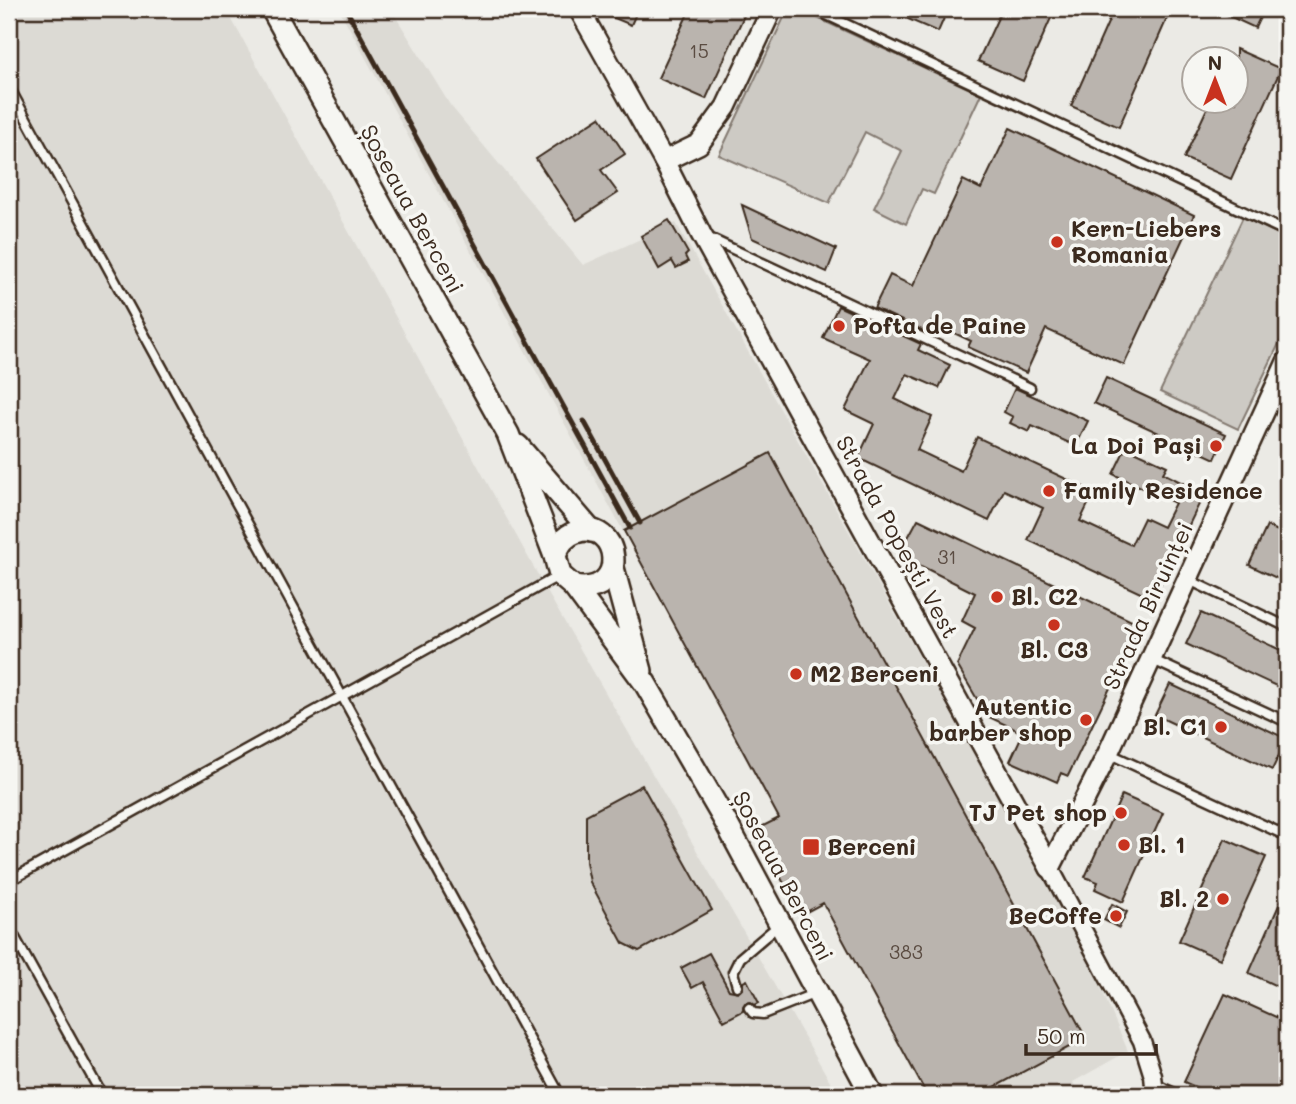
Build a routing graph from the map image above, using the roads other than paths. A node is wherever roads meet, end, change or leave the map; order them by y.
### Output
1 (272, 9) edge
2 (579, 9) edge
3 (772, 9) edge
4 (814, 9) edge
5 (9, 87) edge
6 (664, 161) junction
7 (1287, 232) edge
8 (701, 234) junction
9 (1287, 362) edge
10 (1030, 388) dead end
11 (508, 434) junction
12 (591, 531) junction
13 (613, 568) junction
14 (563, 573) junction
15 (1188, 579) junction
16 (1287, 627) edge
17 (1150, 659) junction
18 (645, 683) junction
19 (342, 696) junction
20 (1287, 722) edge
21 (1108, 753) junction
22 (1287, 836) edge
23 (1050, 868) junction
24 (9, 881) edge
25 (780, 924) junction
26 (9, 927) edge
27 (737, 986) dead end
28 (817, 993) junction
29 (749, 1008) dead end
30 (1154, 1090) edge
31 (102, 1095) edge
32 (560, 1095) edge
33 (872, 1095) edge
34 (1179, 1095) edge

1 - 11 main road, Șoseaua Berceni
2 - 6 street, Strada Popești Vest
3 - 6 street
4 - 7 lane
5 - 19 lane
6 - 8 street, Strada Popești Vest
8 - 10 lane
8 - 23 street, Strada Popești Vest
9 - 15 street, Strada Biruinței
11 - 12 main road, Șoseaua Berceni
11 - 14 main road, Șoseaua Berceni
12 - 13 main road, Șoseaua Berceni
12 - 14 main road
13 - 14 main road
13 - 18 main road, Șoseaua Berceni
14 - 18 main road, Șoseaua Berceni
14 - 19 lane
15 - 16 lane
15 - 17 street, Strada Biruinței
17 - 20 lane
17 - 21 street, Strada Biruinței
18 - 25 main road, Șoseaua Berceni
19 - 24 lane
19 - 32 lane
21 - 22 lane
21 - 23 street, Strada Biruinței
23 - 30 street, Strada Popești Vest
25 - 27 lane
25 - 28 main road, Șoseaua Berceni
26 - 31 lane
28 - 29 lane
28 - 33 main road, Șoseaua Berceni
30 - 34 lane

